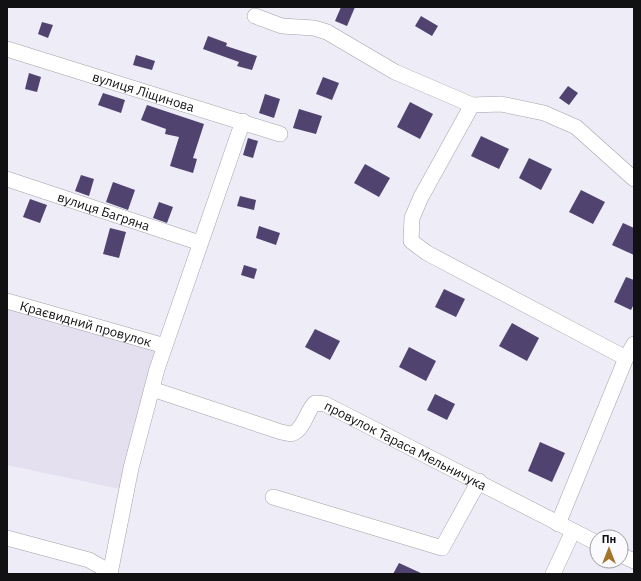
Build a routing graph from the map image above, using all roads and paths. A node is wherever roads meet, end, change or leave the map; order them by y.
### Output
1 (255, 16) dead end
2 (7, 49) edge
3 (472, 105) junction
4 (242, 121) junction
5 (280, 134) dead end
6 (7, 179) edge
7 (634, 179) edge
8 (200, 243) junction
9 (7, 301) edge
10 (634, 344) edge
11 (165, 346) junction
12 (626, 358) junction
13 (152, 389) junction
14 (479, 481) junction
15 (273, 497) dead end
16 (558, 524) junction
17 (572, 531) junction
18 (7, 538) edge
19 (589, 539) edge
20 (110, 573) edge
21 (553, 574) edge

1 - 3 street
2 - 4 street, вулиця Ліщинова
3 - 7 street
3 - 12 street
4 - 5 street, вулиця Ліщинова
4 - 8 street
6 - 8 street, вулиця Багряна
8 - 11 street
9 - 11 street, Краєвидний провулок
10 - 12 street
11 - 13 street
12 - 16 street
13 - 14 street, провулок Тараса Мельничука
13 - 20 street
14 - 15 street
14 - 16 street, провулок Тараса Мельничука
16 - 17 street, провулок Тараса Мельничука
17 - 19 street, провулок Тараса Мельничука
17 - 21 street
18 - 20 street

